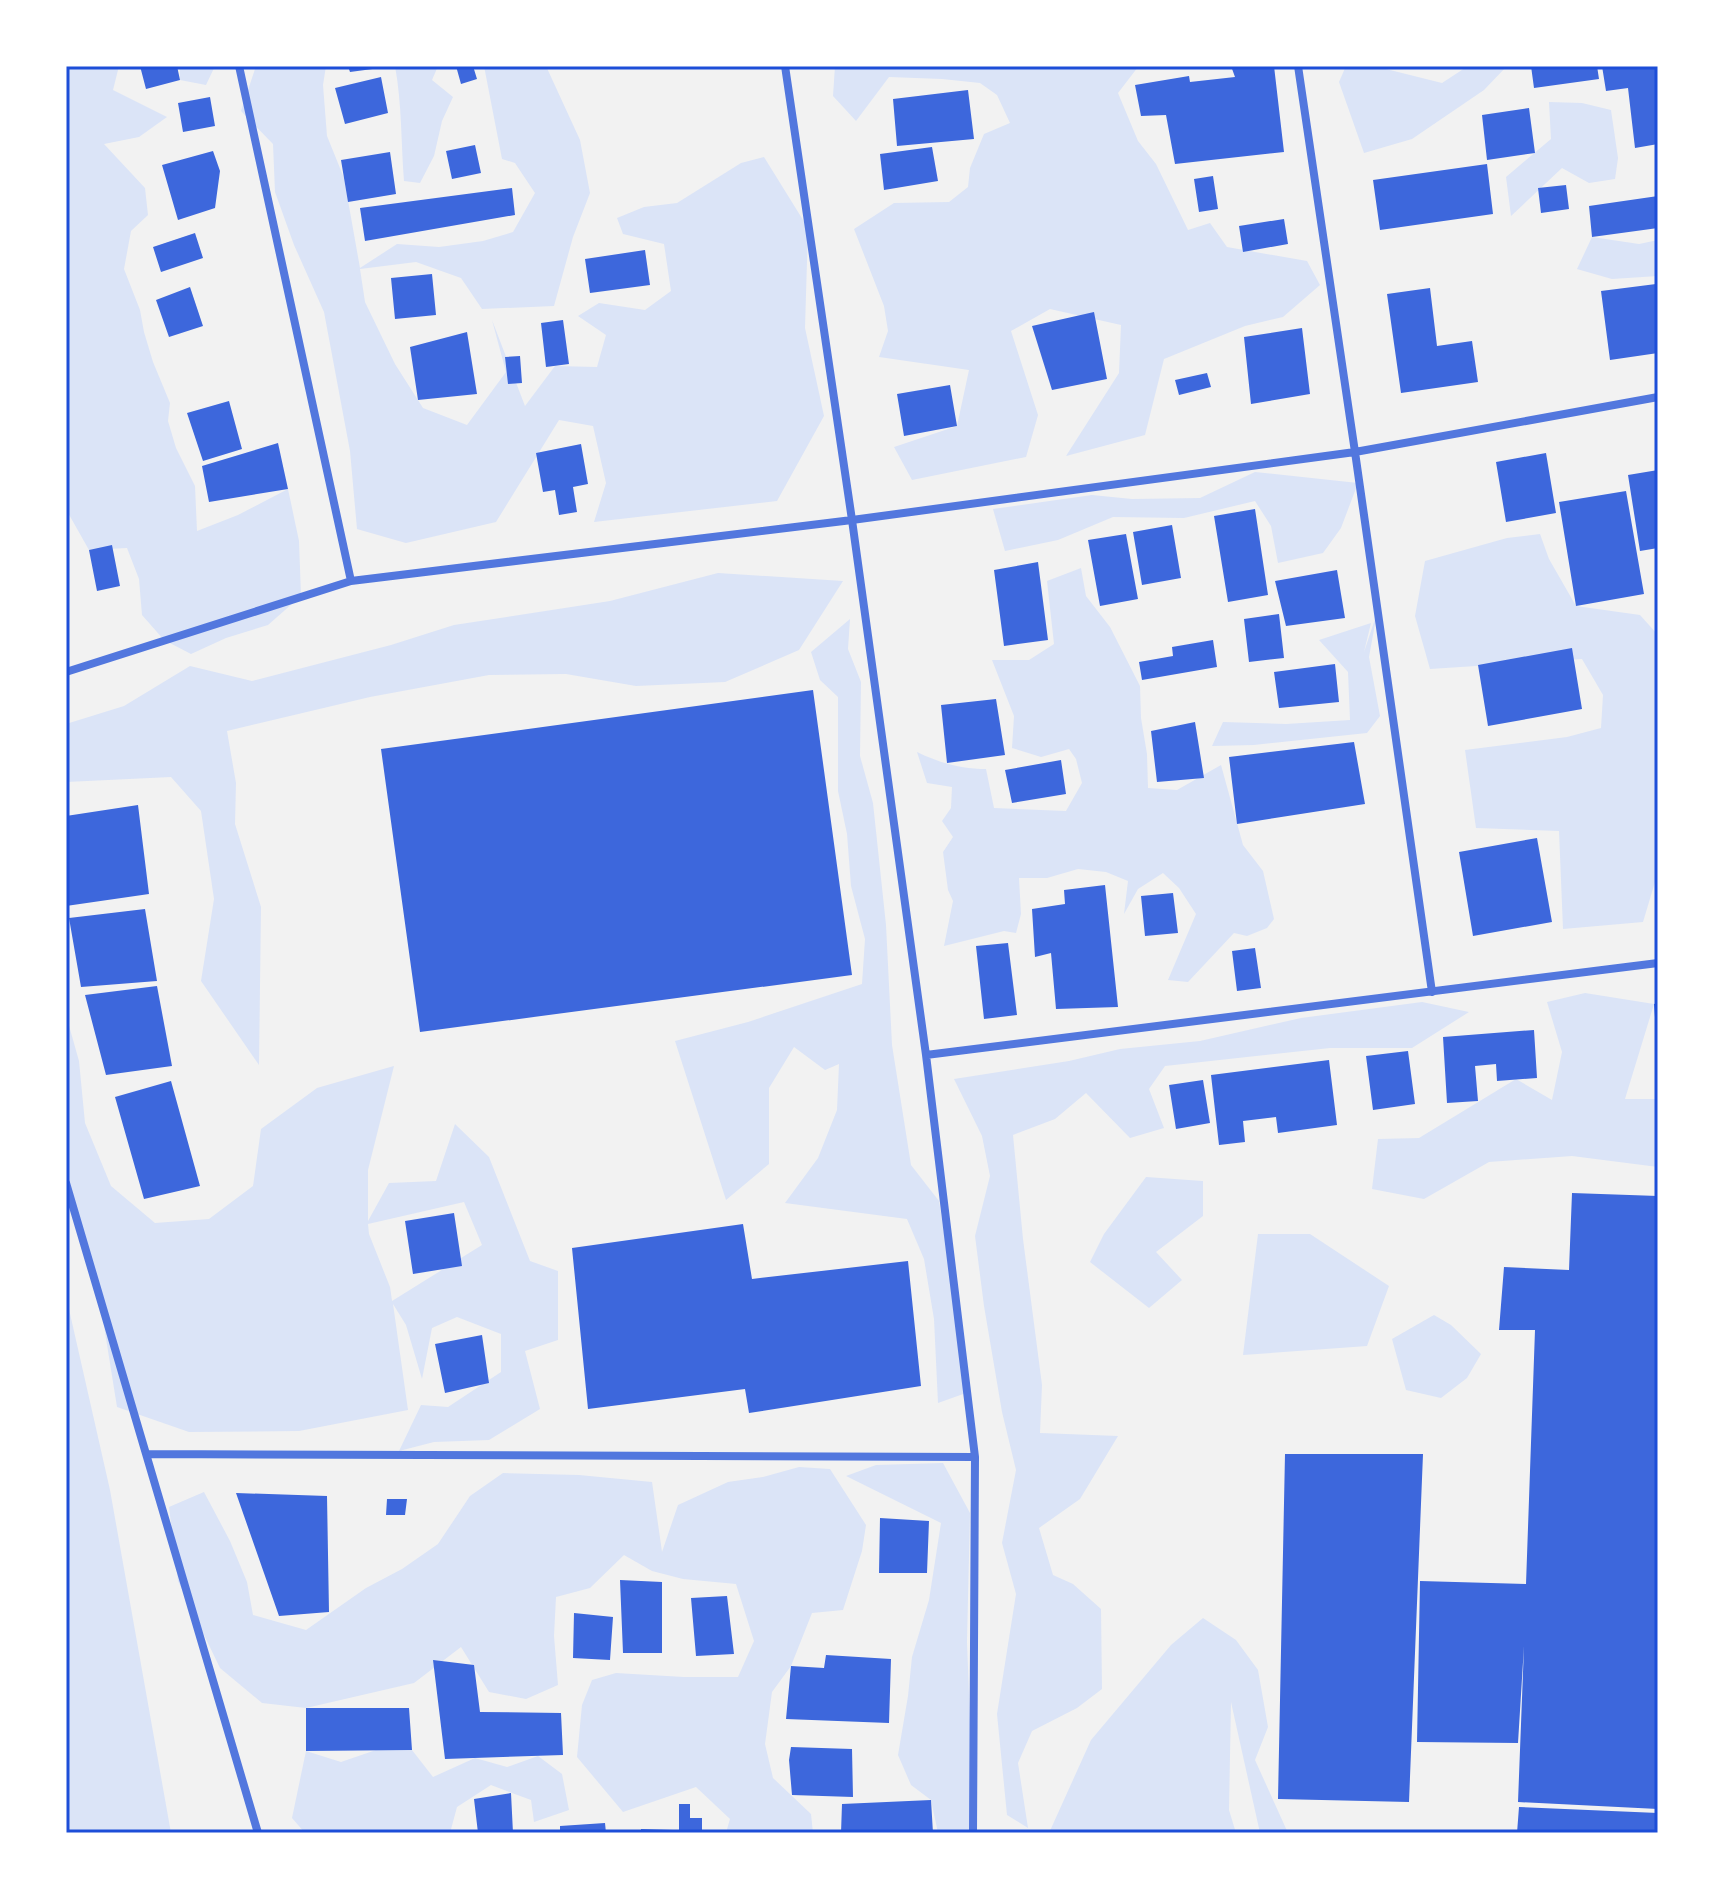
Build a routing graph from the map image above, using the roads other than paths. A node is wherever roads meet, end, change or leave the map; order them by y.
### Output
1 (239, 66) edge
2 (785, 66) edge
3 (1298, 66) edge
4 (1658, 397) edge
5 (1355, 452) junction
6 (852, 520) junction
7 (351, 581) junction
8 (66, 672) edge
9 (1658, 963) edge
10 (1432, 992) junction
11 (926, 1055) junction
12 (66, 1183) edge
13 (147, 1454) junction
14 (975, 1457) junction
15 (258, 1833) edge
16 (973, 1833) edge

1 - 7 street
2 - 6 street
3 - 5 street
4 - 5 street
5 - 6 street
5 - 10 street
6 - 7 street
6 - 11 street
7 - 8 street
9 - 10 street
10 - 11 street
11 - 14 street
12 - 13 street
13 - 14 street
13 - 15 street
14 - 16 street

